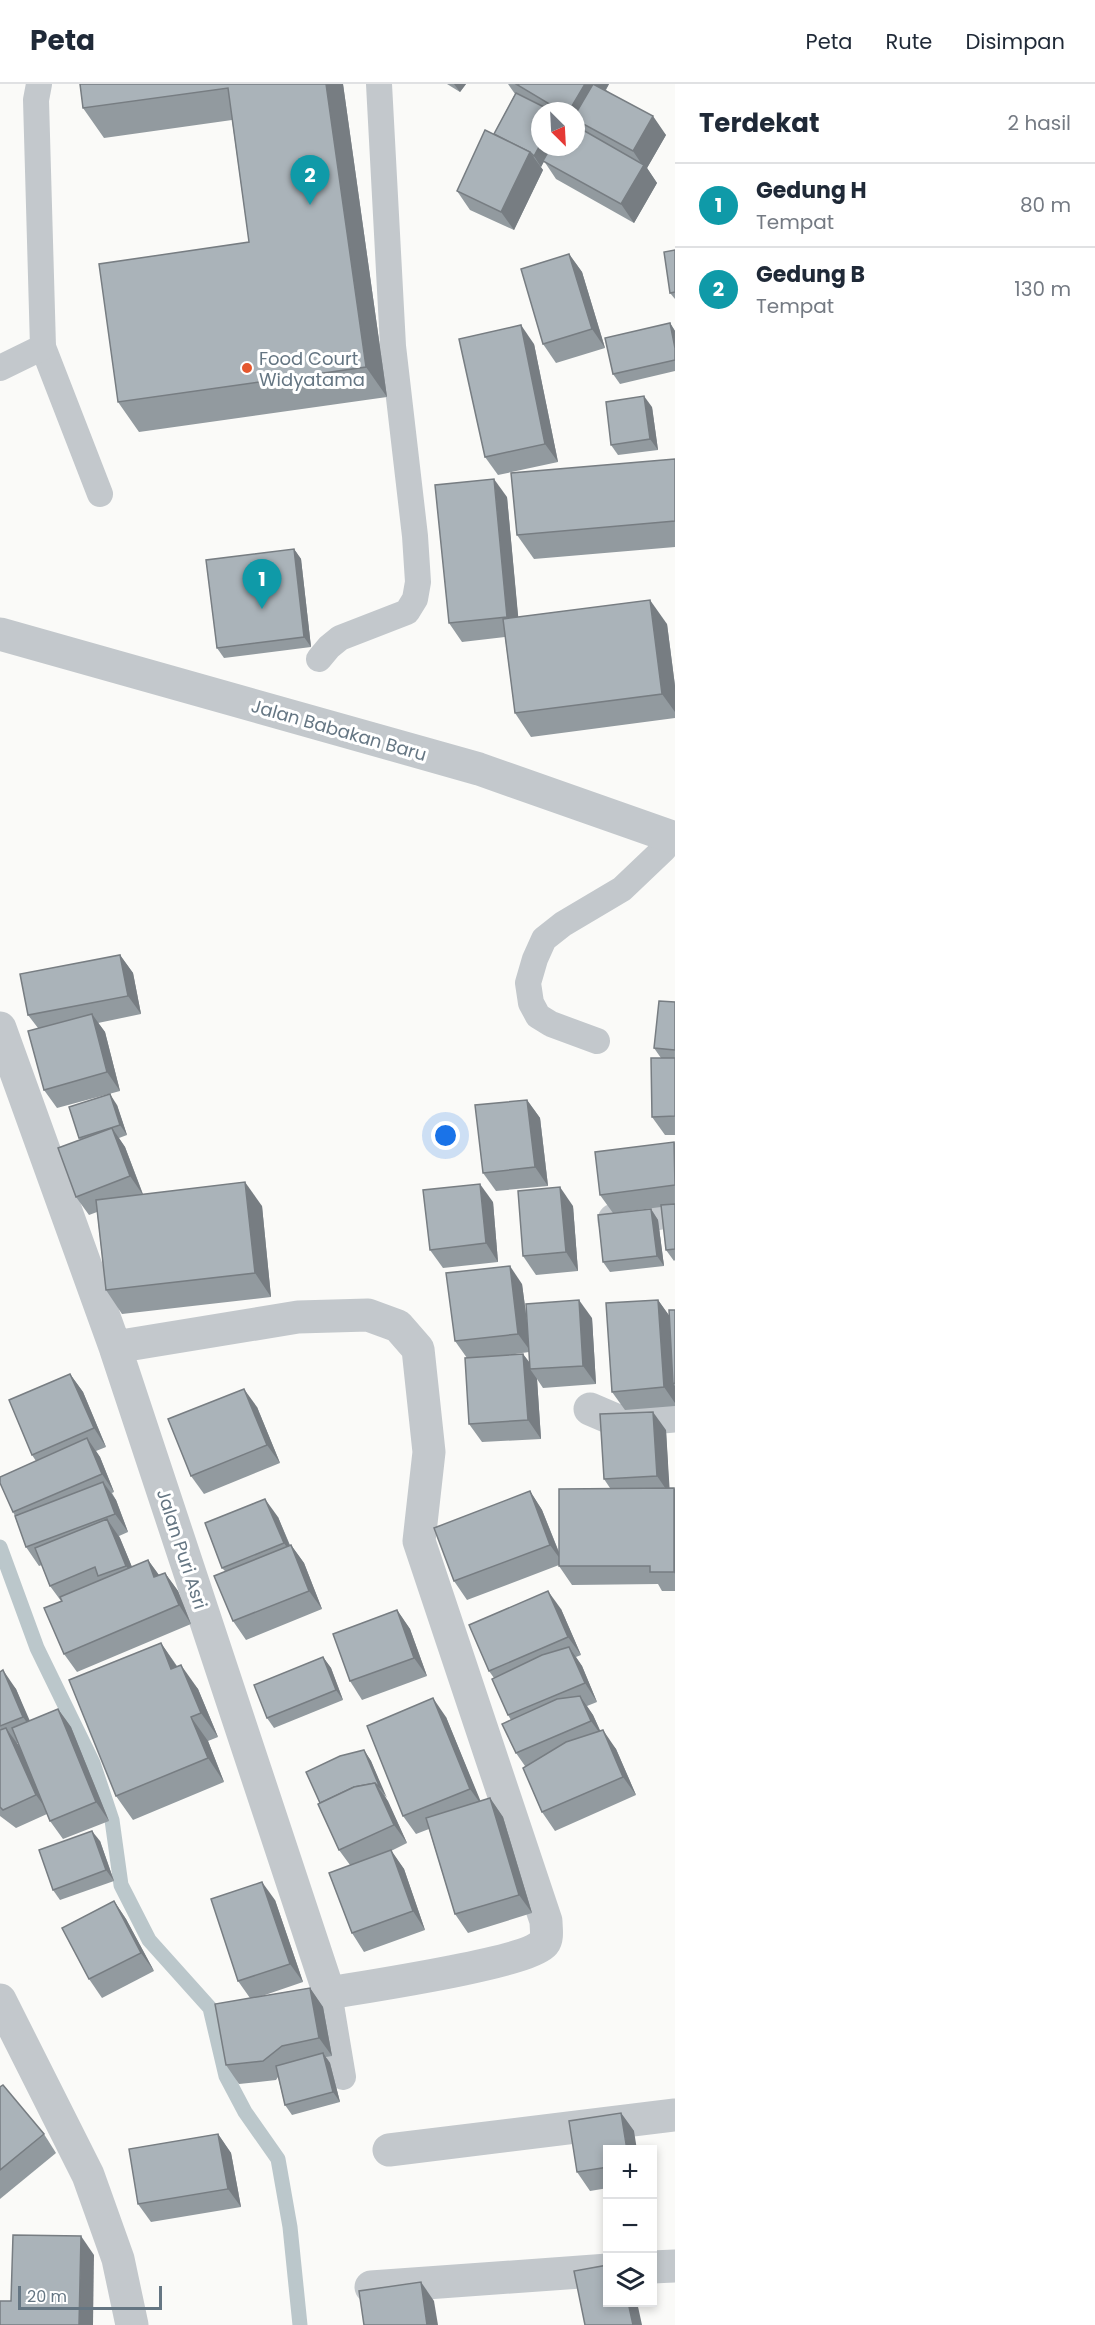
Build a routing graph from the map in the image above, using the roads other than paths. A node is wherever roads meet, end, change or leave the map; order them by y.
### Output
1 (39, 84) edge
2 (379, 84) edge
3 (42, 347) junction
4 (0, 368) edge
5 (100, 494) dead end
6 (0, 634) edge
7 (320, 660) dead end
8 (672, 837) edge
9 (0, 1028) edge
10 (597, 1041) dead end
11 (675, 1211) edge
12 (614, 1220) edge
13 (115, 1347) junction
14 (590, 1409) dead end
15 (675, 1416) edge
16 (329, 1993) junction
17 (0, 2000) edge
18 (343, 2076) dead end
19 (675, 2115) edge
20 (389, 2150) dead end
21 (675, 2266) edge
22 (657, 2267) edge
23 (603, 2270) edge
24 (371, 2287) edge
25 (132, 2325) edge

1 - 3 lane
2 - 7 lane
3 - 4 lane
3 - 5 lane
6 - 8 street, Jalan Babakan Baru
8 - 10 lane
9 - 13 street, Jalan Puri Asri
11 - 12 street
13 - 16 street, Jalan Puri Asri
13 - 16 street
14 - 15 street
16 - 18 lane, Jalan Puri Asri
17 - 25 street
19 - 20 street
21 - 22 street
23 - 24 street

